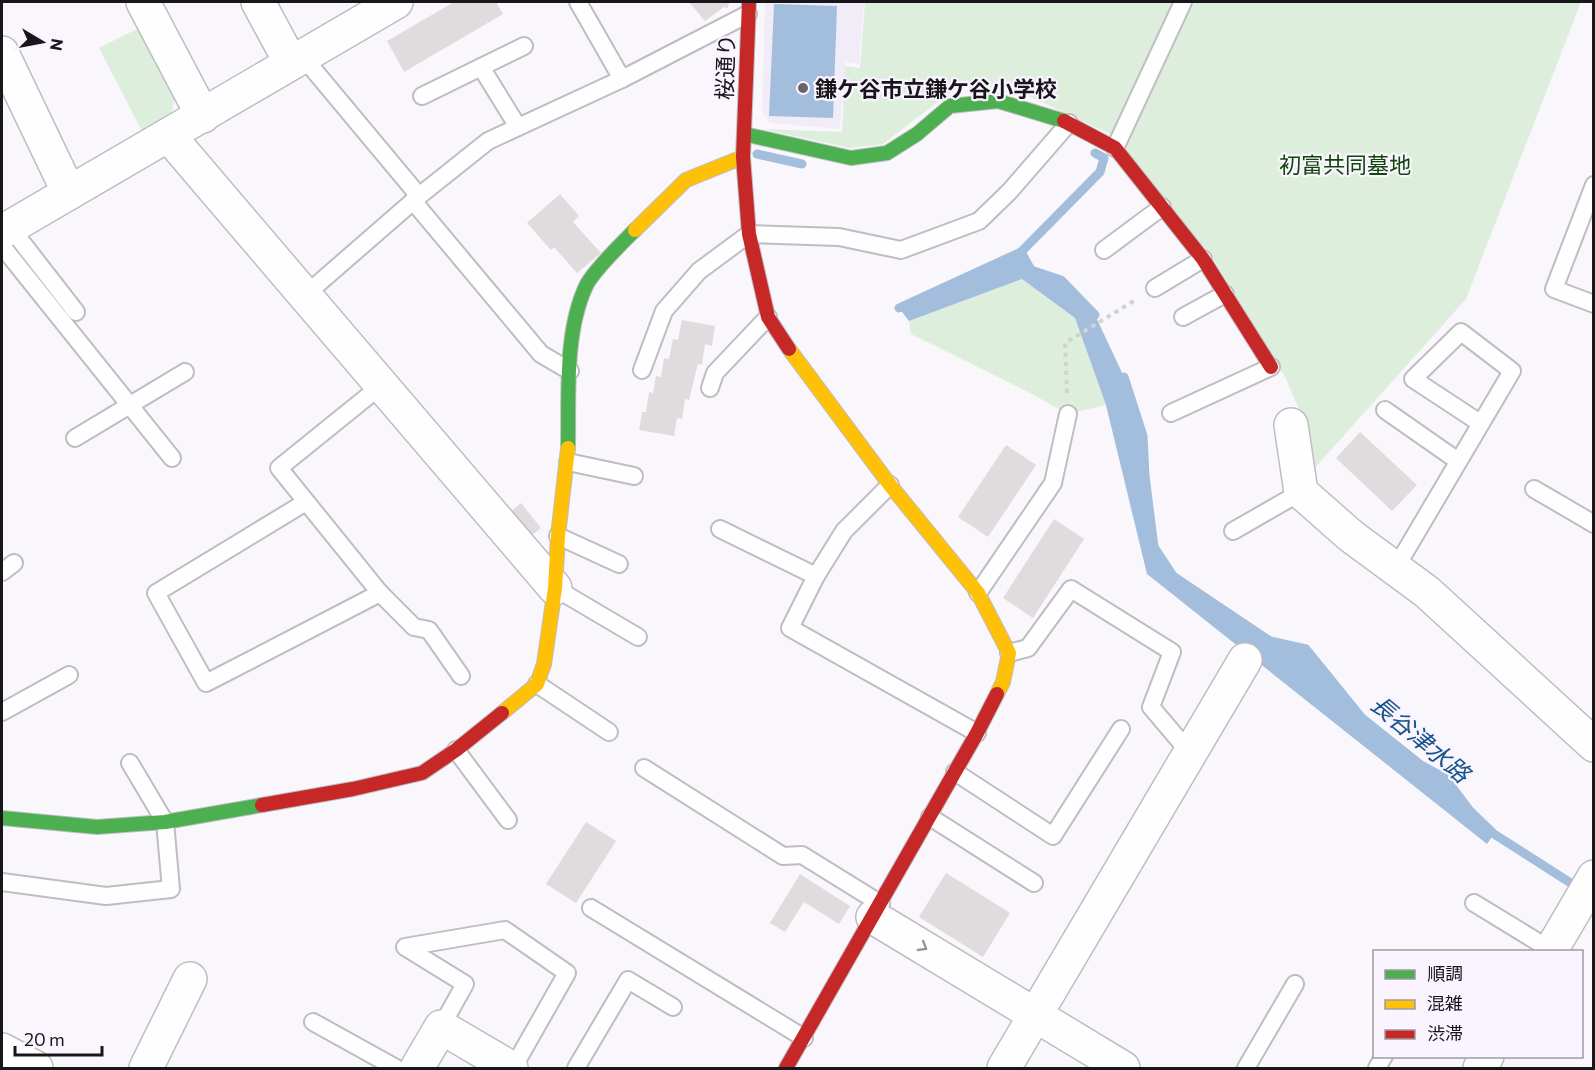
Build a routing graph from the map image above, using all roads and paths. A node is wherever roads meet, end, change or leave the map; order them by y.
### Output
1 (143, 2) edge
2 (258, 2) edge
3 (396, 2) edge
4 (578, 2) edge
5 (1183, 2) edge
6 (749, 8) edge
7 (364, 10) edge
8 (524, 46) dead end
9 (2, 52) edge
10 (297, 60) junction
11 (481, 67) junction
12 (622, 79) junction
13 (422, 96) dead end
14 (203, 116) junction
15 (1069, 123) junction
16 (518, 127) junction
17 (744, 134) junction
18 (169, 136) junction
19 (1115, 148) junction
20 (743, 157) junction
21 (1593, 185) edge
22 (69, 193) junction
23 (416, 198) junction
24 (1162, 207) junction
25 (749, 234) junction
26 (4, 235) edge
27 (1104, 250) dead end
28 (1203, 259) junction
29 (1155, 288) joint
30 (1225, 294) junction
31 (304, 296) junction
32 (1593, 304) edge
33 (76, 312) dead end
34 (768, 317) junction
35 (1183, 317) dead end
36 (1271, 367) joint
37 (642, 370) dead end
38 (570, 371) junction
39 (185, 372) dead end
40 (383, 384) junction
41 (710, 388) dead end
42 (130, 405) junction
43 (1385, 410) dead end
44 (1170, 413) dead end
45 (1068, 414) joint
46 (1480, 423) junction
47 (1291, 424) dead end
48 (75, 438) dead end
49 (172, 458) dead end
50 (1458, 461) junction
51 (568, 462) junction
52 (634, 476) dead end
53 (890, 485) junction
54 (1534, 489) dead end
55 (1301, 492) junction
56 (306, 502) junction
57 (1593, 524) edge
58 (720, 529) dead end
59 (1233, 531) dead end
60 (558, 536) junction
61 (619, 564) dead end
62 (1395, 569) junction
63 (816, 576) junction
64 (555, 588) junction
65 (380, 593) junction
66 (978, 593) junction
67 (639, 637) dead end
68 (1008, 653) junction
69 (1245, 660) dead end
70 (69, 675) dead end
71 (461, 676) dead end
72 (537, 684) junction
73 (2, 712) edge
74 (1121, 729) dead end
75 (609, 732) dead end
76 (977, 733) junction
77 (1593, 745) edge
78 (456, 750) junction
79 (1190, 753) junction
80 (130, 763) dead end
81 (644, 768) dead end
82 (955, 772) junction
83 (930, 817) junction
84 (2, 818) edge
85 (508, 820) dead end
86 (165, 822) junction
87 (1593, 880) edge
88 (2, 882) edge
89 (1034, 883) dead end
90 (1474, 903) dead end
91 (591, 908) dead end
92 (877, 910) junction
93 (1548, 950) edge
94 (1551, 950) edge
95 (190, 979) dead end
96 (1295, 984) dead end
97 (673, 1006) dead end
98 (1036, 1015) junction
99 (313, 1022) dead end
100 (441, 1027) junction
101 (804, 1038) junction
102 (2, 1050) edge
103 (1106, 1064) edge
104 (36, 1068) edge
105 (146, 1068) edge
106 (396, 1068) edge
107 (417, 1068) edge
108 (512, 1068) edge
109 (576, 1068) edge
110 (786, 1068) edge
111 (1004, 1068) edge
112 (1246, 1068) edge

1 - 14 street
2 - 10 street
3 - 7 street
4 - 12 lane
5 - 19 lane
6 - 12 lane
6 - 17 street, 桜通り
7 - 10 street
8 - 11 lane
9 - 22 street
10 - 14 street
10 - 23 lane
11 - 13 lane
11 - 16 lane
12 - 16 lane
14 - 18 street
15 - 17 street
15 - 19 street
15 - 25 lane
16 - 23 lane
17 - 20 street, 桜通り
18 - 22 street
18 - 31 street
19 - 24 street
20 - 25 street, 桜通り
20 - 38 street
21 - 32 lane
22 - 26 street
23 - 31 lane
23 - 38 lane
24 - 27 lane
24 - 28 street
25 - 34 street, 桜通り
25 - 37 lane
26 - 33 lane
26 - 42 lane
28 - 29 lane
28 - 30 street
29 - 45 path
30 - 35 lane
30 - 36 street
31 - 40 street
34 - 41 lane
34 - 53 street
36 - 44 lane
38 - 51 street
39 - 42 lane
40 - 56 lane
40 - 64 street
42 - 48 lane
42 - 49 lane
43 - 50 lane
45 - 66 lane
46 - 46 lane
46 - 50 lane
47 - 55 street
50 - 62 lane
51 - 52 lane
51 - 60 street
53 - 63 lane
53 - 66 street
54 - 57 lane
55 - 59 lane
55 - 62 street
56 - 65 lane
56 - 65 lane
58 - 63 lane
60 - 61 lane
60 - 64 street
62 - 77 street
63 - 76 lane
64 - 67 lane
64 - 72 street
65 - 71 lane
66 - 68 street
68 - 76 street
68 - 79 lane
69 - 79 street
70 - 73 lane
72 - 75 lane
72 - 78 street
74 - 82 lane
76 - 82 street
78 - 85 lane
78 - 86 street
79 - 98 street
80 - 86 lane
81 - 92 lane
82 - 83 street
83 - 89 lane
83 - 92 street
84 - 86 street
86 - 88 lane
87 - 94 street
90 - 93 lane
91 - 101 lane
92 -> 98 street
92 - 101 street
95 - 105 street
96 - 112 lane
97 - 109 lane
98 - 103 street
98 - 111 street
99 - 106 lane
100 - 107 street
100 - 108 street
100 - 108 lane
101 - 110 street
102 - 104 street

